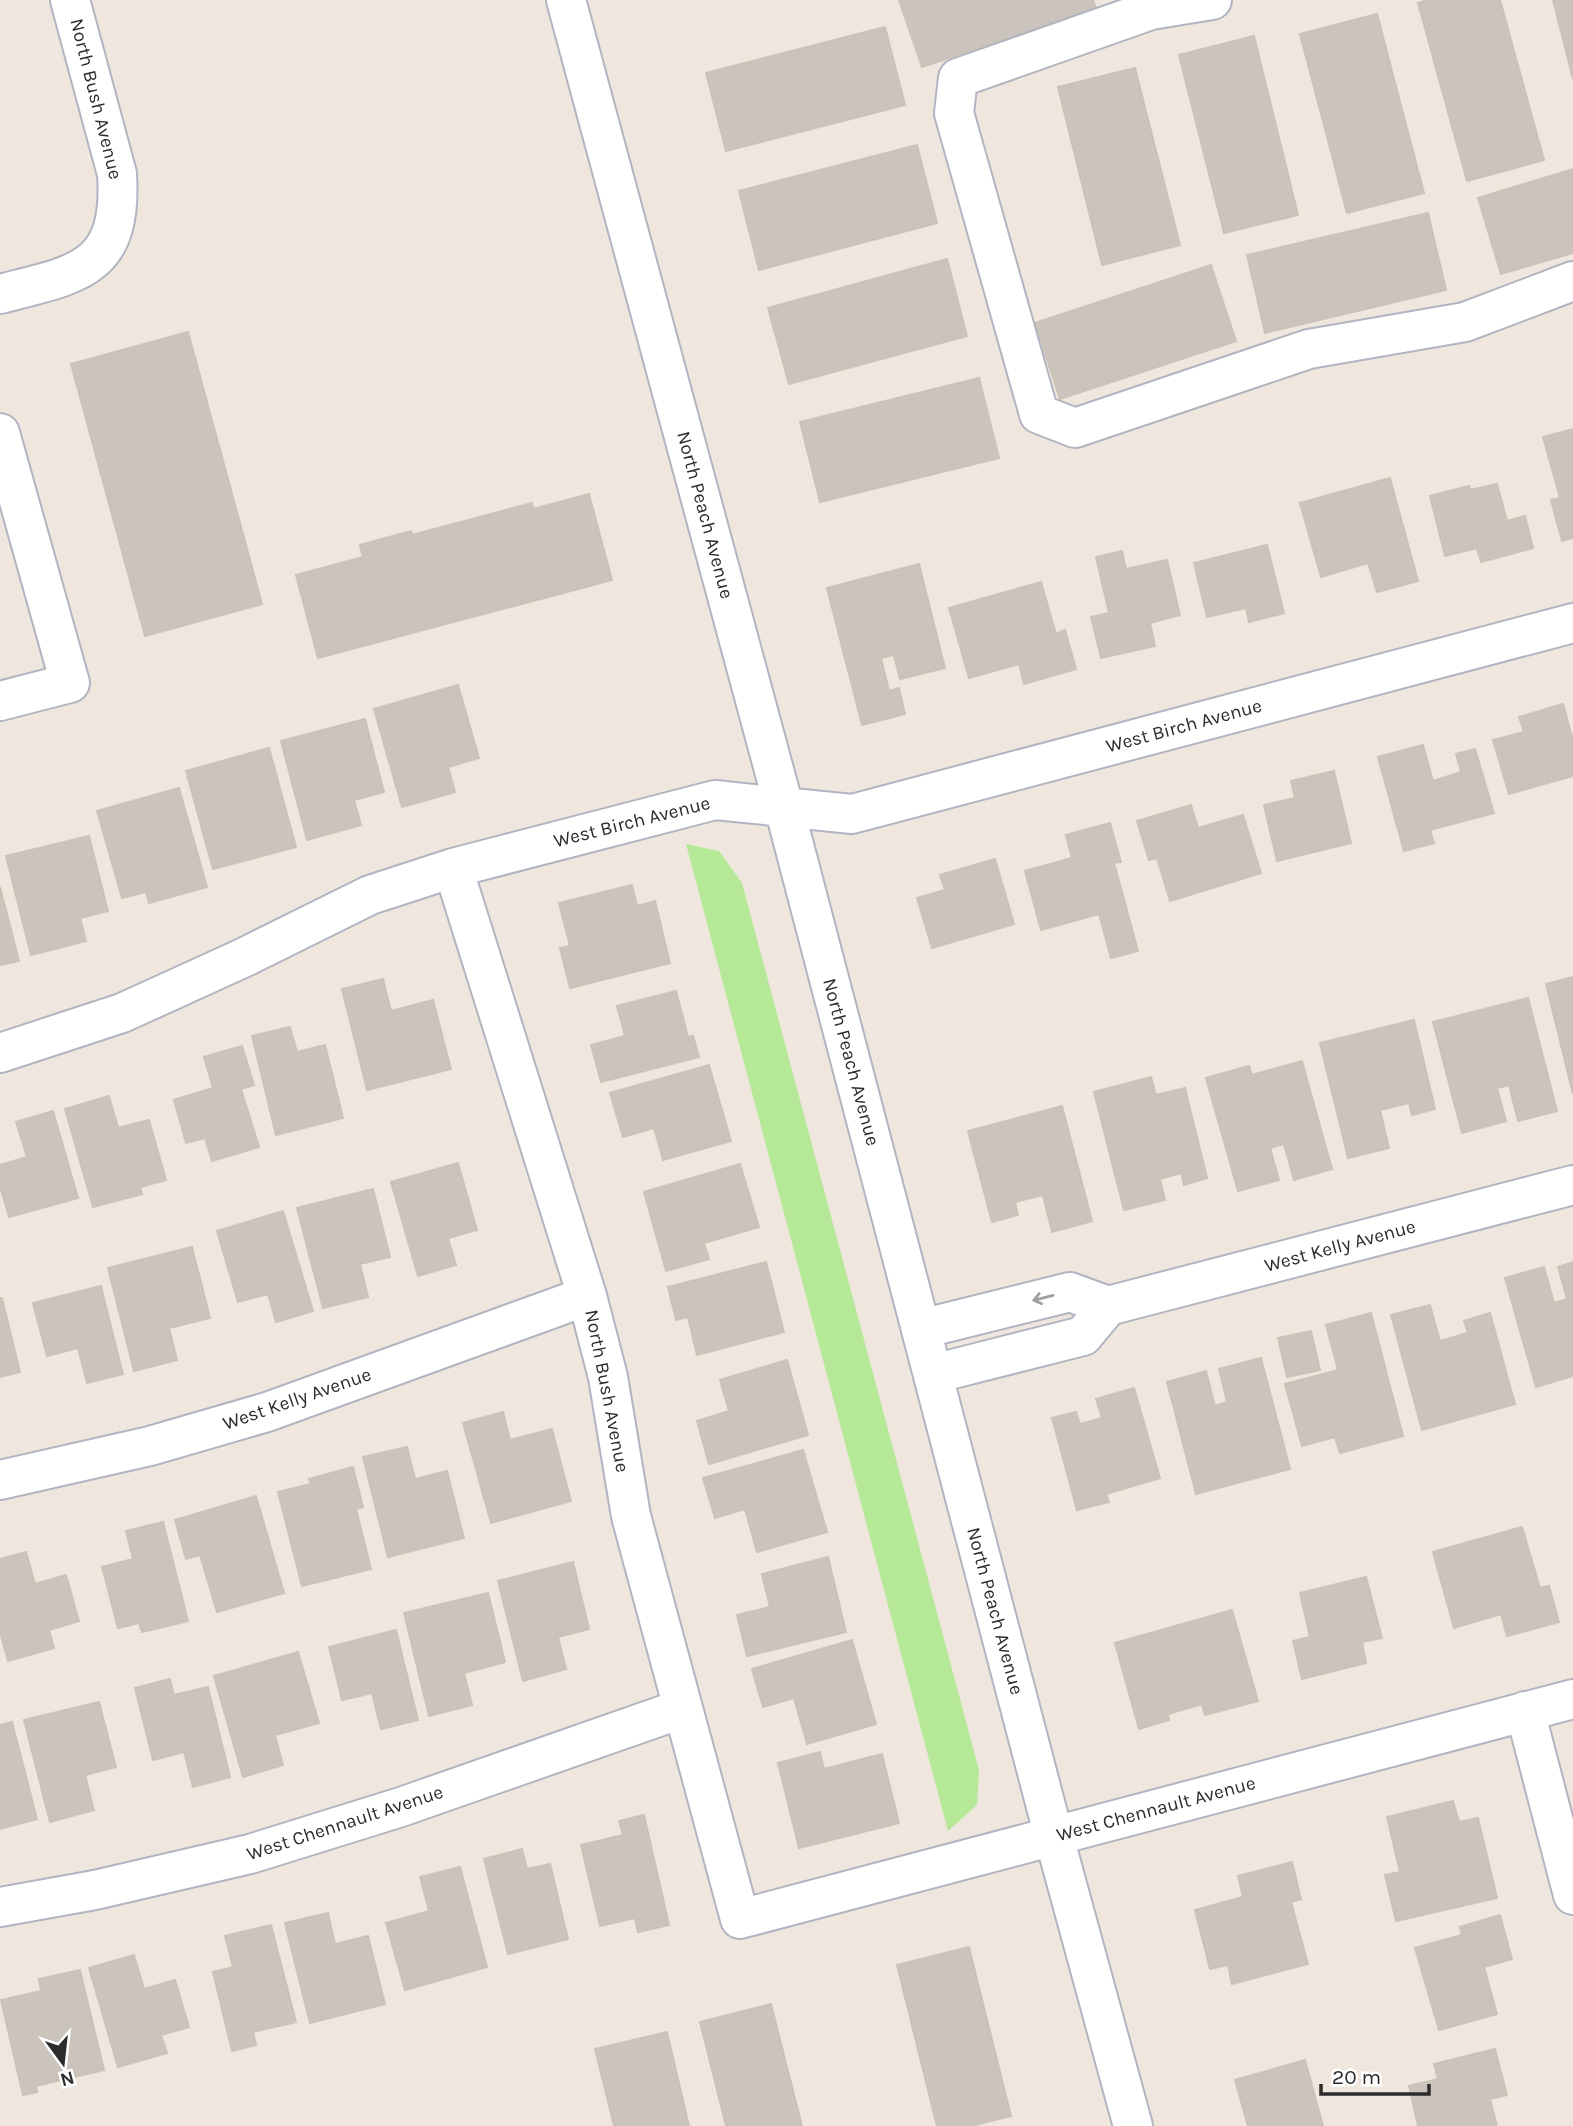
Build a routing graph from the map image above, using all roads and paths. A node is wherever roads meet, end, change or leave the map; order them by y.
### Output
1 (71, 0) edge
2 (566, 0) edge
3 (1212, 0) edge
4 (1573, 281) edge
5 (0, 294) edge
6 (0, 433) edge
7 (1573, 623) edge
8 (0, 701) edge
9 (784, 807) junction
10 (453, 868) junction
11 (0, 1053) edge
12 (1573, 1185) edge
13 (587, 1296) junction
14 (1108, 1306) junction
15 (921, 1329) junction
16 (933, 1374) junction
17 (0, 1480) edge
18 (1573, 1699) edge
19 (681, 1709) junction
20 (1525, 1712) junction
21 (1054, 1837) junction
22 (1573, 1895) edge
23 (0, 1907) edge
24 (740, 1920) joint
25 (1133, 2126) edge

1 - 5 street, North Bush Avenue
2 - 9 street, North Peach Avenue
3 - 4 street
6 - 8 street
7 - 9 street, West Birch Avenue
9 - 10 street, West Birch Avenue
9 - 15 street, North Peach Avenue
10 - 11 street, West Birch Avenue
10 - 13 street, North Bush Avenue
12 - 14 street, West Kelly Avenue
13 - 17 street, West Kelly Avenue
13 - 19 street, North Bush Avenue
14 -> 15 street
14 - 16 street
15 - 16 street, North Peach Avenue
16 - 21 street, North Peach Avenue
18 - 20 street, West Chennault Avenue
19 - 23 street, West Chennault Avenue
19 - 24 street, North Bush Avenue
20 - 21 street, West Chennault Avenue
20 - 22 street
21 - 24 street, West Chennault Avenue
21 - 25 street, North Peach Avenue

